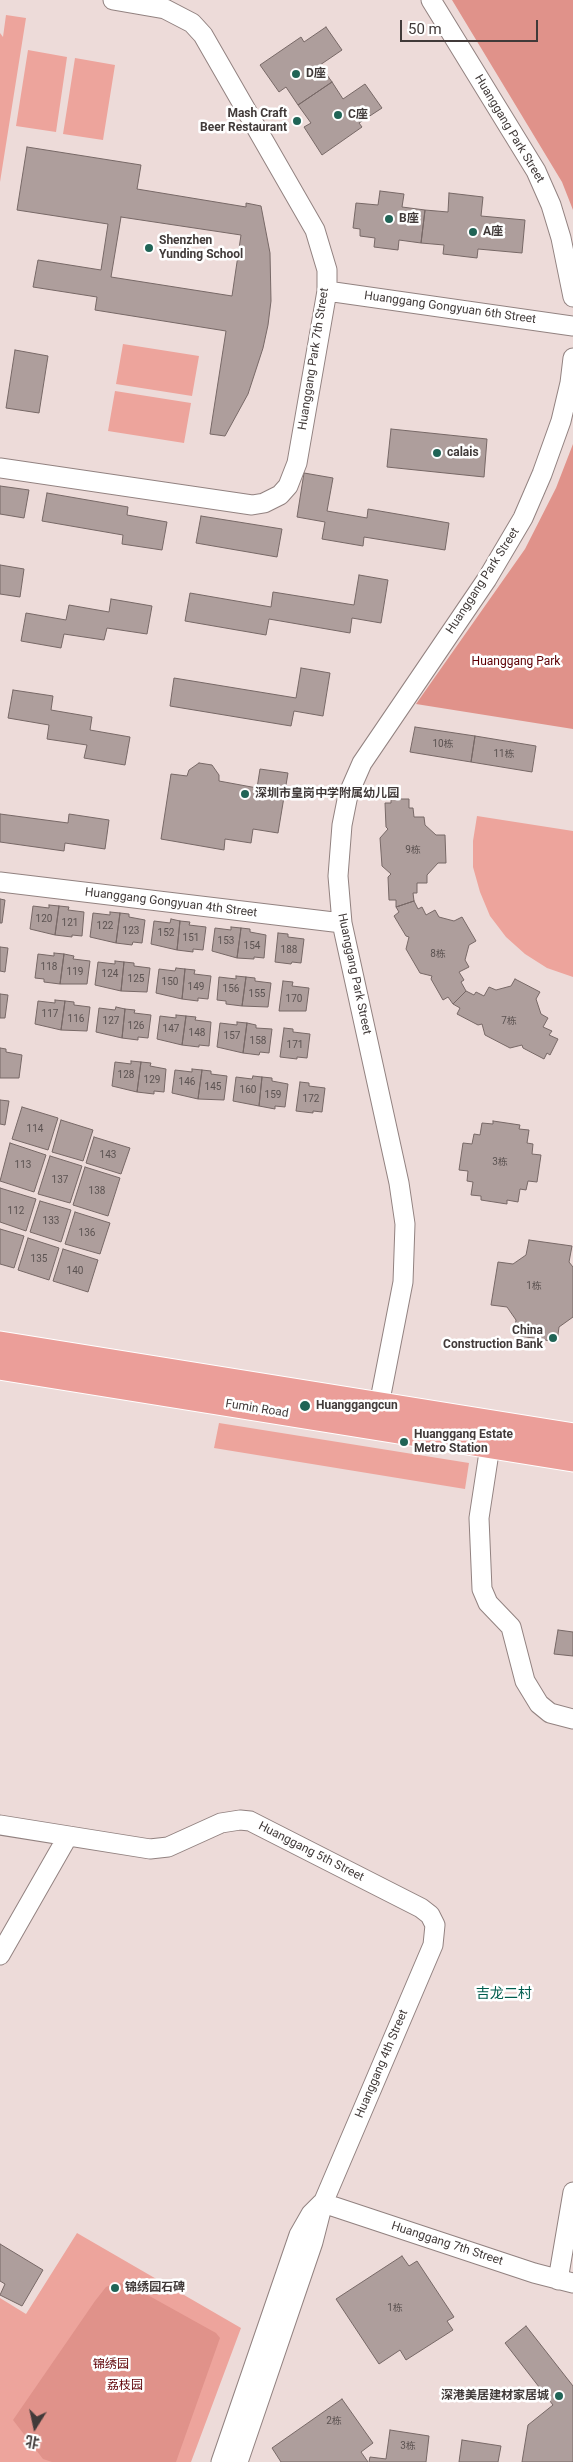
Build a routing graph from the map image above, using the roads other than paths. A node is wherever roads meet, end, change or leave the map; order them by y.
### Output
1 (113, 0) edge
2 (431, 0) edge
3 (327, 291) junction
4 (573, 297) edge
5 (573, 326) edge
6 (573, 358) edge
7 (0, 468) edge
8 (0, 882) edge
9 (342, 924) junction
10 (0, 1344) edge
11 (0, 1368) edge
12 (379, 1405) junction
13 (573, 1436) edge
14 (490, 1446) junction
15 (573, 1459) edge
16 (573, 1719) edge
17 (0, 1825) edge
18 (68, 1836) junction
19 (435, 1925) joint
20 (0, 1955) edge
21 (573, 2192) edge
22 (323, 2202) junction
23 (566, 2282) edge
24 (221, 2462) edge
25 (238, 2462) edge

1 - 3 street, Huanggang Park 7th Street
2 - 4 street, Huanggang Park Street
3 - 5 street, Huanggang Gongyuan 6th Street
3 - 7 street, Huanggang Park 7th Street
6 - 9 street, Huanggang Park Street
8 - 9 street, Huanggang Gongyuan 4th Street
9 - 12 street, Huanggang Park Street
10 - 12 main road, Fumin Road
11 - 14 main road, Fumin Road
12 - 13 main road, Fumin Road
14 - 15 main road, Fumin Road
14 - 16 street
17 - 18 street, Huanggang 5th Street
18 - 19 street, Huanggang 5th Street
18 - 20 street
19 - 22 street, Huanggang 4th Street
21 - 23 street
22 - 23 street, Huanggang 7th Street
22 - 24 street, Huanggang 4th Street
22 - 25 street, Huanggang 4th Street

